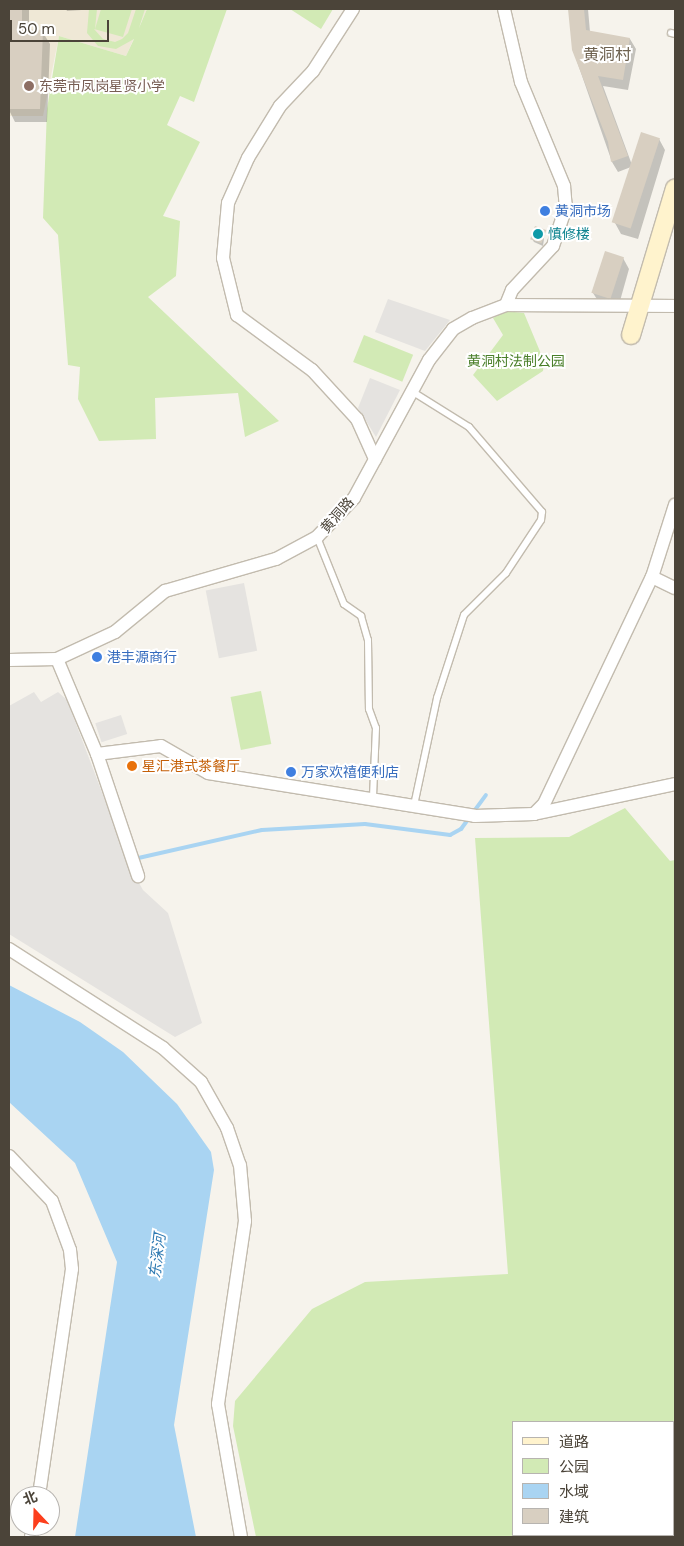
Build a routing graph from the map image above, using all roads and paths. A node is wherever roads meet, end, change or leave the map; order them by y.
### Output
1 (353, 9) edge
2 (504, 9) edge
3 (675, 188) edge
4 (506, 305) junction
5 (675, 306) edge
6 (631, 335) dead end
7 (413, 392) junction
8 (375, 459) junction
9 (675, 506) edge
10 (317, 537) junction
11 (652, 577) junction
12 (675, 588) edge
13 (57, 659) junction
14 (9, 660) edge
15 (97, 754) junction
16 (675, 784) edge
17 (373, 798) junction
18 (414, 805) junction
19 (534, 814) junction
20 (138, 876) dead end
21 (9, 948) edge
22 (9, 1156) edge
23 (40, 1486) edge
24 (241, 1537) edge

1 - 8 street
2 - 4 street
3 - 6 street
4 - 5 street
4 - 7 street, 黄洞路
7 - 8 street, 黄洞路
7 - 18 lane
8 - 10 street, 黄洞路
9 - 11 street
10 - 13 street, 黄洞路
10 - 17 lane
11 - 12 street
11 - 19 street
13 - 14 street, 黄洞路
13 - 15 street
15 - 17 street
15 - 20 street
16 - 19 street
17 - 18 street
18 - 19 street
21 - 24 street
22 - 23 street

